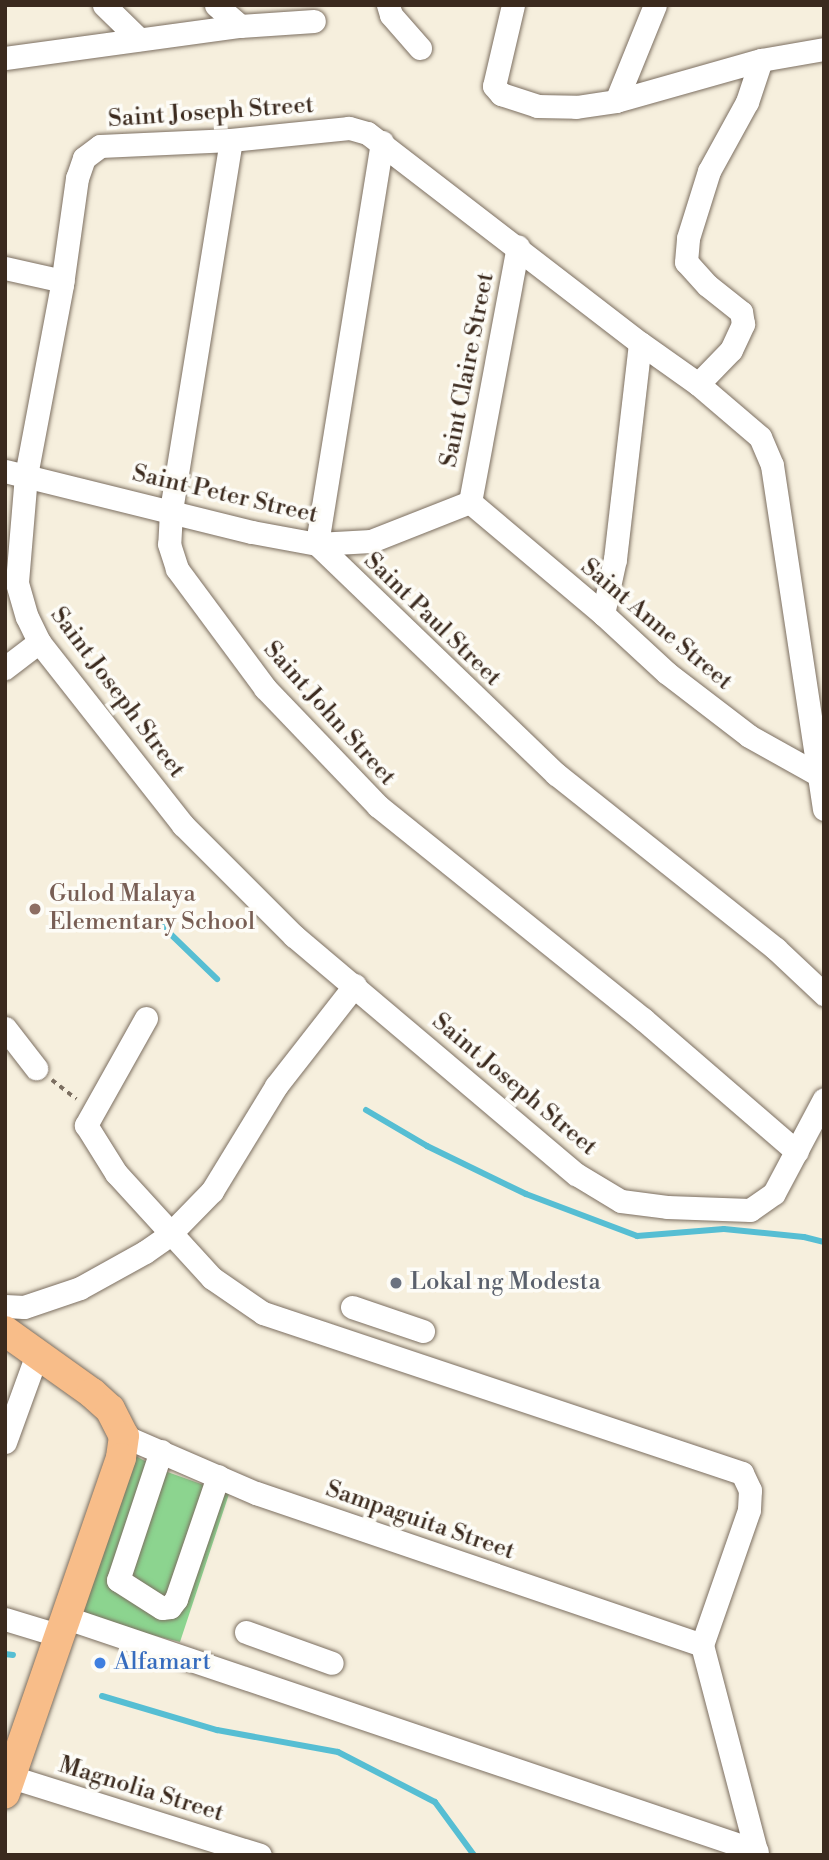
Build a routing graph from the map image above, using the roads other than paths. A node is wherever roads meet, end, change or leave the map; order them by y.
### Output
1 (104, 5) edge
2 (216, 5) edge
3 (387, 5) edge
4 (513, 5) edge
5 (655, 5) edge
6 (314, 21) dead end
7 (240, 26) junction
8 (139, 38) junction
9 (421, 48) dead end
10 (824, 49) edge
11 (5, 58) edge
12 (761, 61) junction
13 (615, 101) junction
14 (231, 140) junction
15 (382, 142) junction
16 (518, 246) junction
17 (5, 268) edge
18 (62, 281) junction
19 (640, 342) junction
20 (698, 384) junction
21 (15, 473) edge
22 (470, 502) junction
23 (171, 511) junction
24 (317, 544) junction
25 (603, 614) junction
26 (40, 642) junction
27 (5, 668) edge
28 (817, 774) junction
29 (824, 809) edge
30 (355, 985) junction
31 (824, 994) edge
32 (146, 1018) dead end
33 (5, 1028) edge
34 (36, 1068) road end
35 (824, 1098) edge
36 (797, 1152) junction
37 (169, 1235) junction
38 (5, 1306) edge
39 (352, 1307) dead end
40 (5, 1331) edge
41 (423, 1331) dead end
42 (37, 1354) junction
43 (124, 1436) junction
44 (5, 1442) edge
45 (161, 1451) junction
46 (218, 1476) junction
47 (83, 1564) junction
48 (118, 1580) junction
49 (5, 1619) edge
50 (61, 1626) junction
51 (246, 1632) dead end
52 (702, 1645) junction
53 (332, 1663) dead end
54 (7, 1782) edge
55 (757, 1853) edge
56 (260, 1855) edge

1 - 8 street
2 - 7 street
3 - 9 street
4 - 13 street
5 - 13 street
6 - 7 street
7 - 8 street
8 - 11 street
10 - 12 street
12 - 13 street
12 - 20 street
14 - 15 street, Saint Joseph Street
14 - 18 street, Saint Joseph Street
14 - 23 street, Saint John Street
15 - 16 street, Saint Joseph Street
15 - 24 street
16 - 19 street, Saint Joseph Street
16 - 22 street, Saint Claire Street
17 - 18 street
18 - 21 street, Saint Joseph Street
19 - 20 street, Saint Joseph Street
19 - 25 street
20 - 28 street, Saint Joseph Street
21 - 23 street, Saint Peter Street
21 - 26 street, Saint Joseph Street
22 - 24 street, Saint Peter Street
22 - 25 street, Saint Anne Street
23 - 24 street, Saint Peter Street
23 - 36 street, Saint John Street
24 - 31 street, Saint Paul Street
25 - 28 street, Saint Anne Street
26 - 27 street
26 - 30 street, Saint Joseph Street
28 - 29 street, Saint Joseph Street
30 - 36 street, Saint Joseph Street
30 - 37 street
32 - 37 street
33 - 34 street
35 - 36 street, Saint Joseph Street
37 - 38 street
37 - 52 street
39 - 41 street
40 - 42 main road
42 - 43 main road
42 - 44 street
43 - 45 street, Sampaguita Street
43 - 47 main road
45 - 46 street, Sampaguita Street
45 - 48 street
46 - 48 street
46 - 52 street, Sampaguita Street
47 - 48 street
47 - 50 main road
49 - 50 street
50 - 54 main road
50 - 55 street
51 - 53 street
52 - 55 street
54 - 56 street, Magnolia Street

